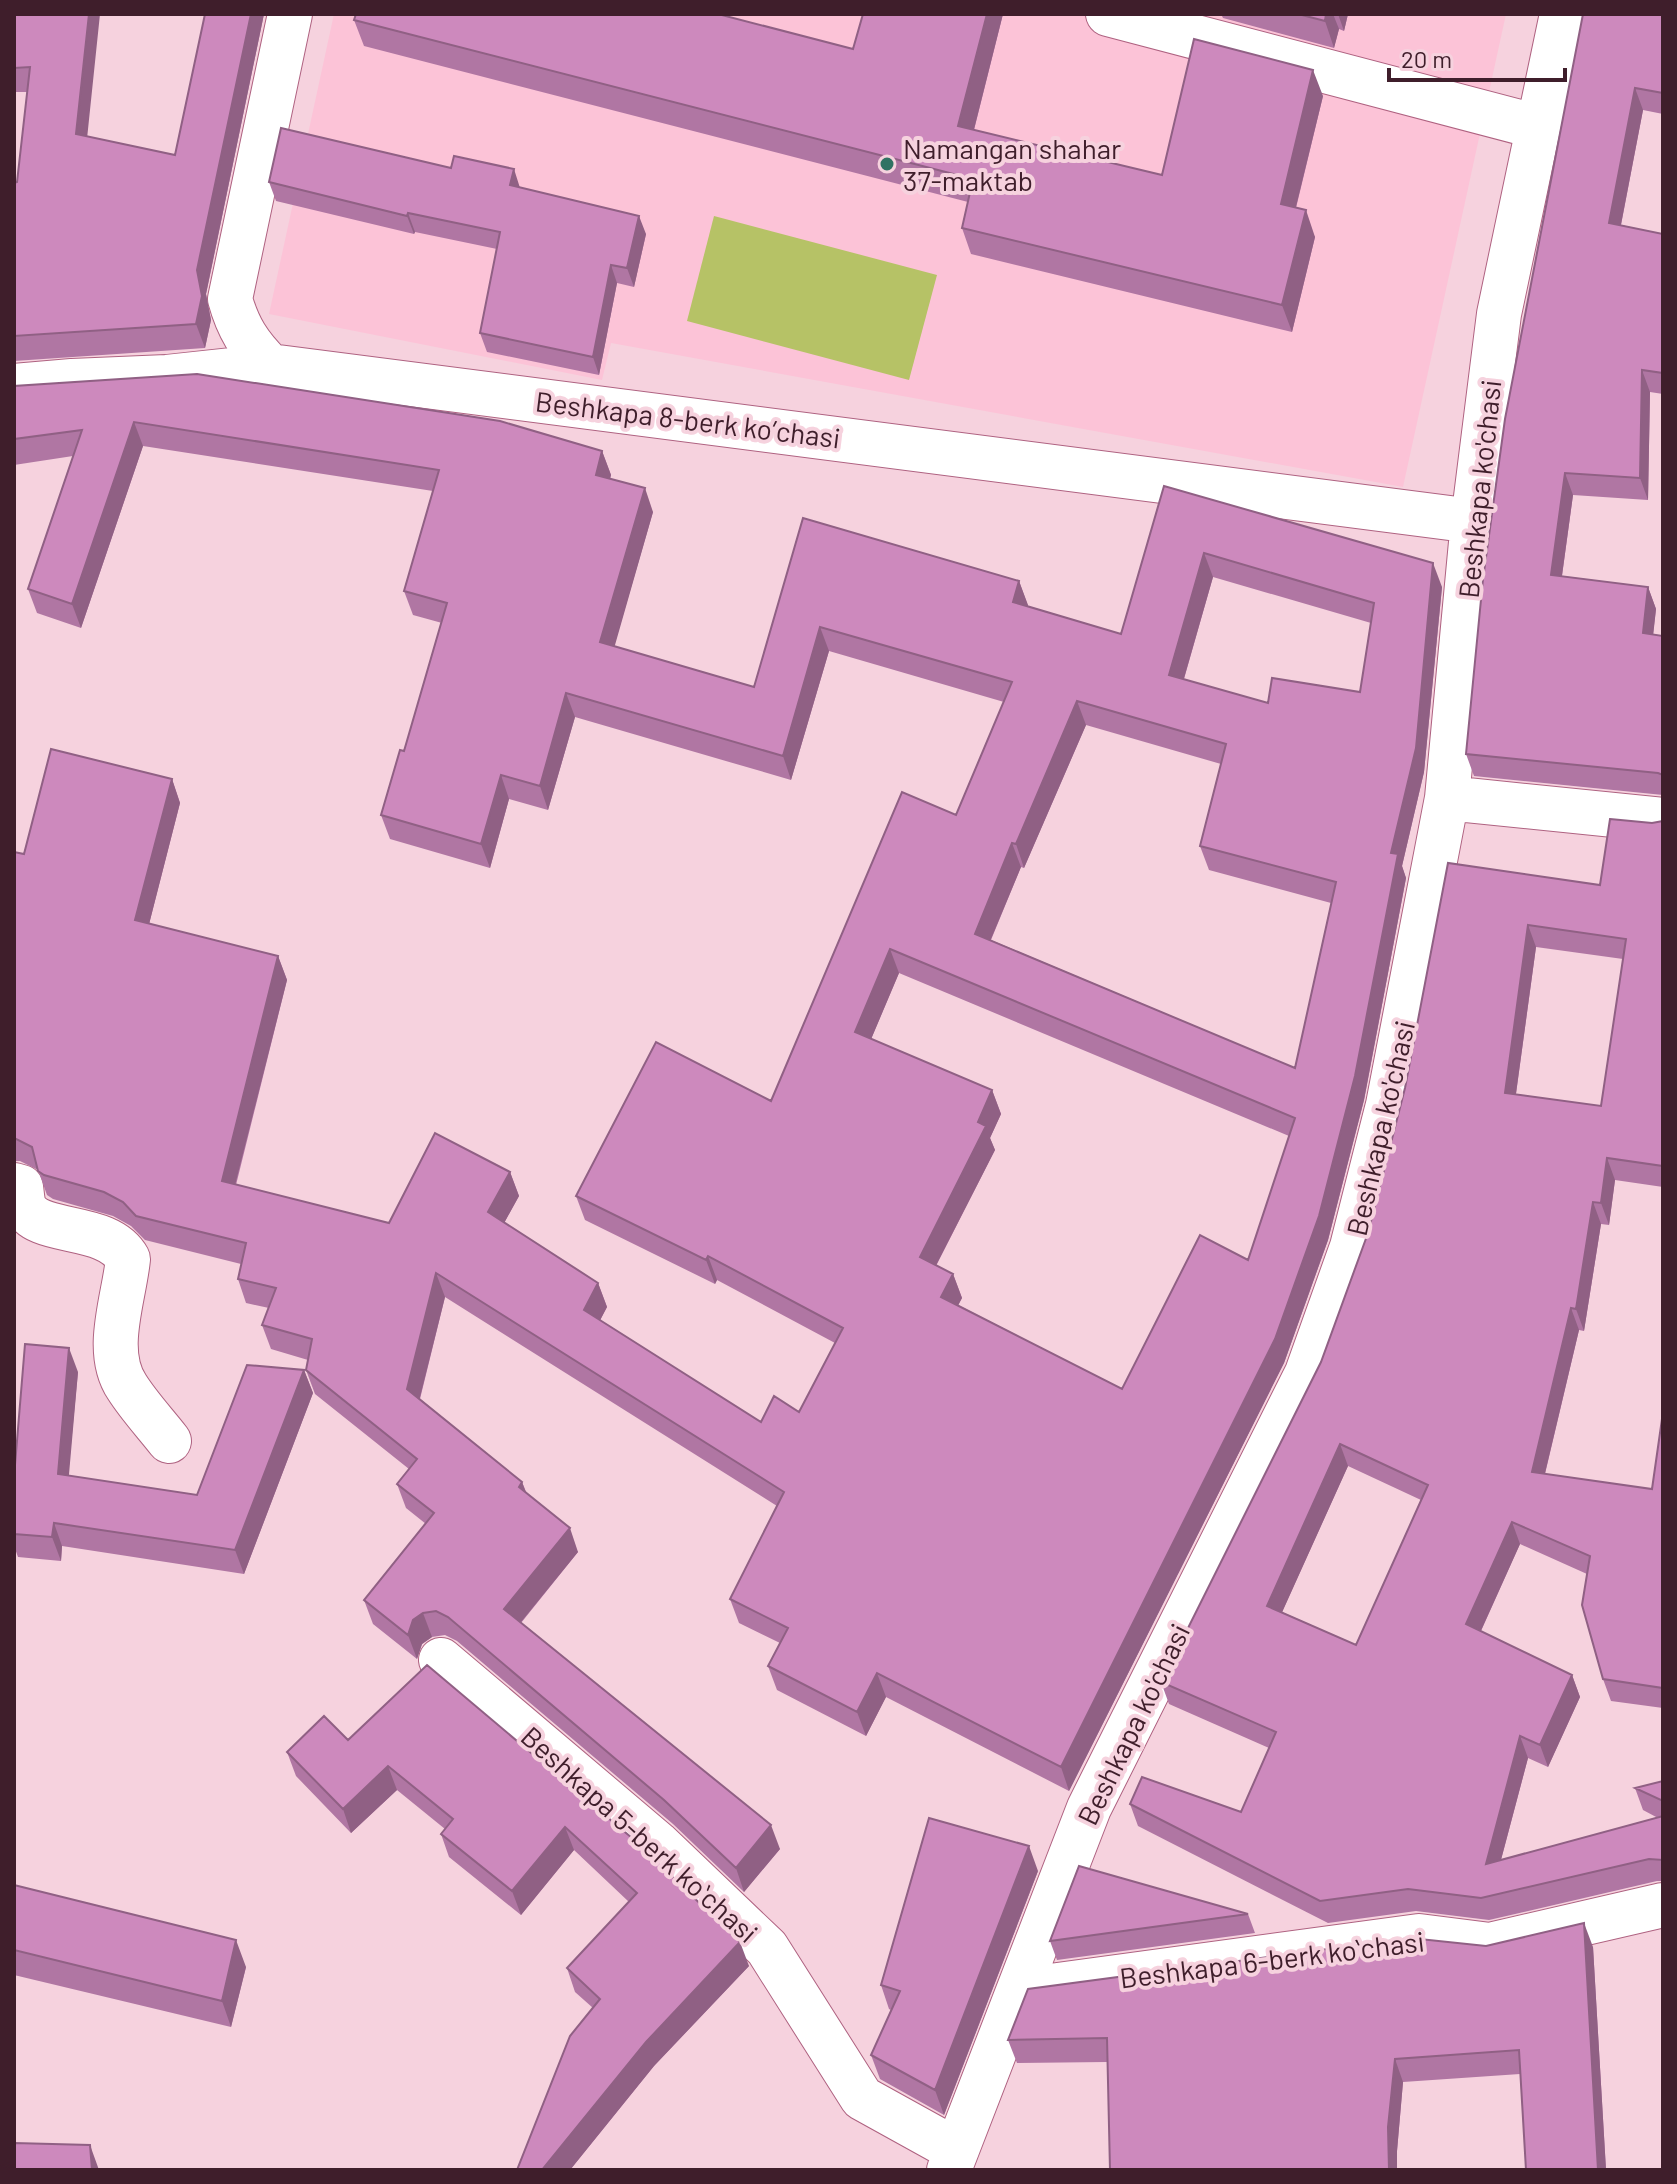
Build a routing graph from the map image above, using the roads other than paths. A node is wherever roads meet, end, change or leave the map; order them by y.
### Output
1 (290, 14) edge
2 (1108, 14) edge
3 (1562, 14) edge
4 (1538, 127) junction
5 (270, 366) junction
6 (14, 386) edge
7 (1473, 521) junction
8 (1447, 798) junction
9 (1663, 820) edge
10 (14, 1185) edge
11 (169, 1441) dead end
12 (441, 1660) dead end
13 (1663, 1905) edge
14 (1021, 1990) junction
15 (953, 2160) edge

1 - 5 street
2 - 4 street
3 - 4 street, Beshkapa ko'chasi
4 - 7 street, Beshkapa ko'chasi
5 - 6 street, Beshkapa 8-berk koʼchasi
5 - 7 street, Beshkapa 8-berk koʼchasi
7 - 8 street, Beshkapa ko'chasi
8 - 9 street
8 - 14 street, Beshkapa ko'chasi
10 - 11 street
12 - 15 street, Beshkapa 5-berk koʻchasi
13 - 14 street, Beshkapa 6-berk koʻchasi
14 - 15 street, Beshkapa ko'chasi

